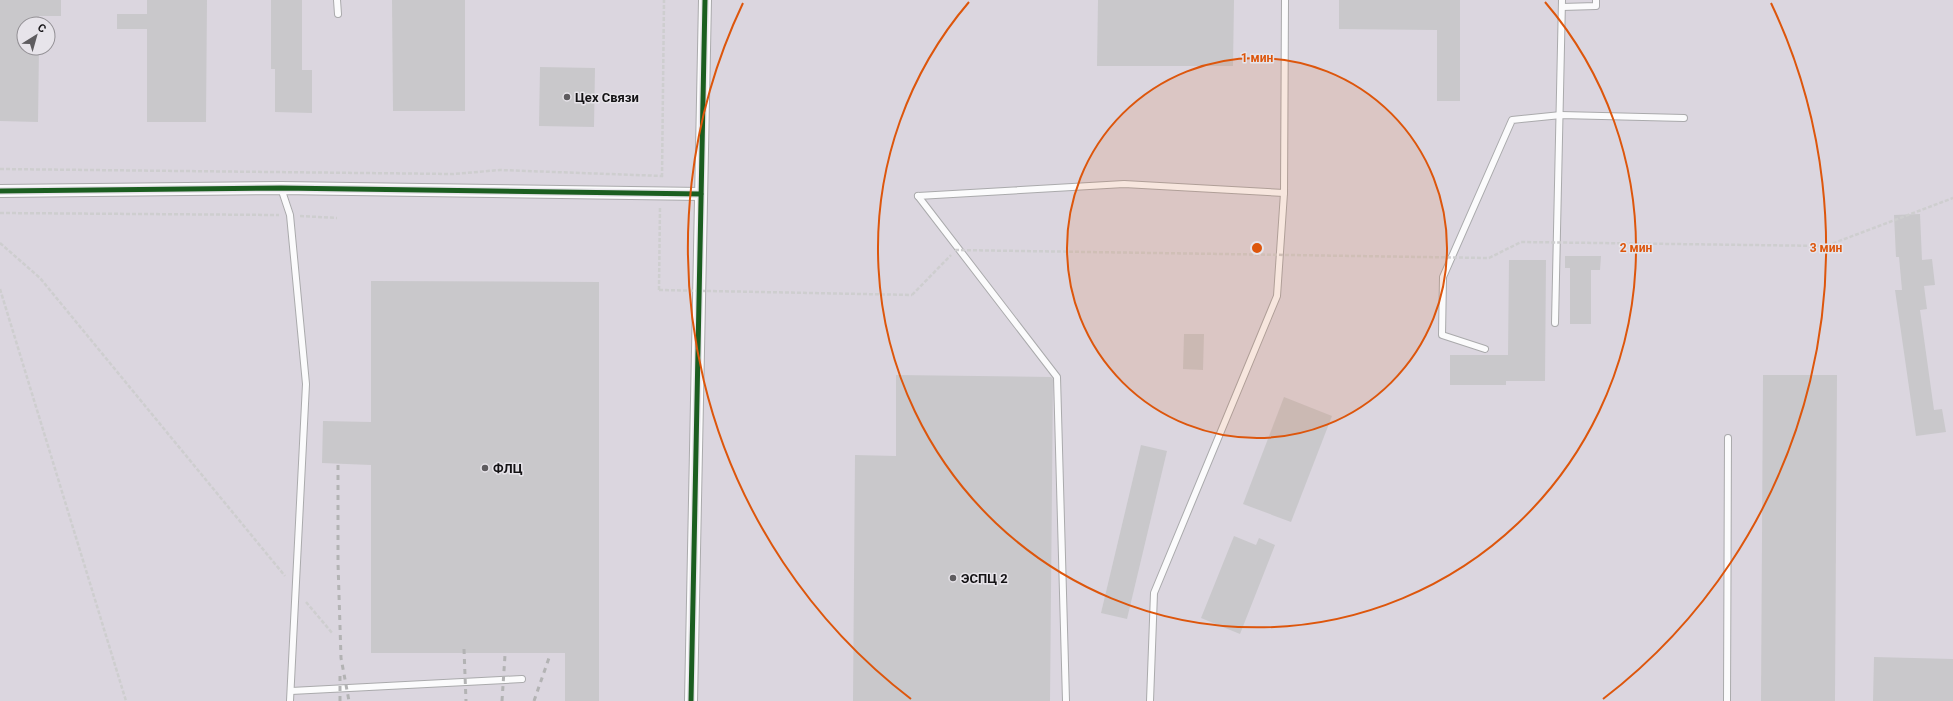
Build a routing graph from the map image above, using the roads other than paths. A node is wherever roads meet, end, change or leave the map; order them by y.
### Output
1 (337, 0) edge
2 (705, 0) edge
3 (1285, 0) edge
4 (1596, 0) edge
5 (1562, 3) edge
6 (338, 14) dead end
7 (1561, 115) junction
8 (1684, 118) dead end
9 (282, 188) junction
10 (0, 192) edge
11 (1284, 192) junction
12 (701, 194) junction
13 (1555, 323) dead end
14 (1485, 349) dead end
15 (1728, 438) dead end
16 (522, 679) dead end
17 (291, 691) junction
18 (290, 701) edge
19 (691, 701) edge
20 (1066, 701) edge
21 (1150, 701) edge
22 (1727, 701) edge

1 - 6 lane
2 - 12 street
3 - 11 lane
4 - 5 lane
5 - 7 lane
7 - 8 lane
7 - 13 lane
7 - 14 lane
9 - 10 street
9 - 12 street
9 - 17 lane
11 - 20 lane
11 - 21 lane
12 - 19 street
15 - 22 lane
16 - 17 lane
17 - 18 lane

